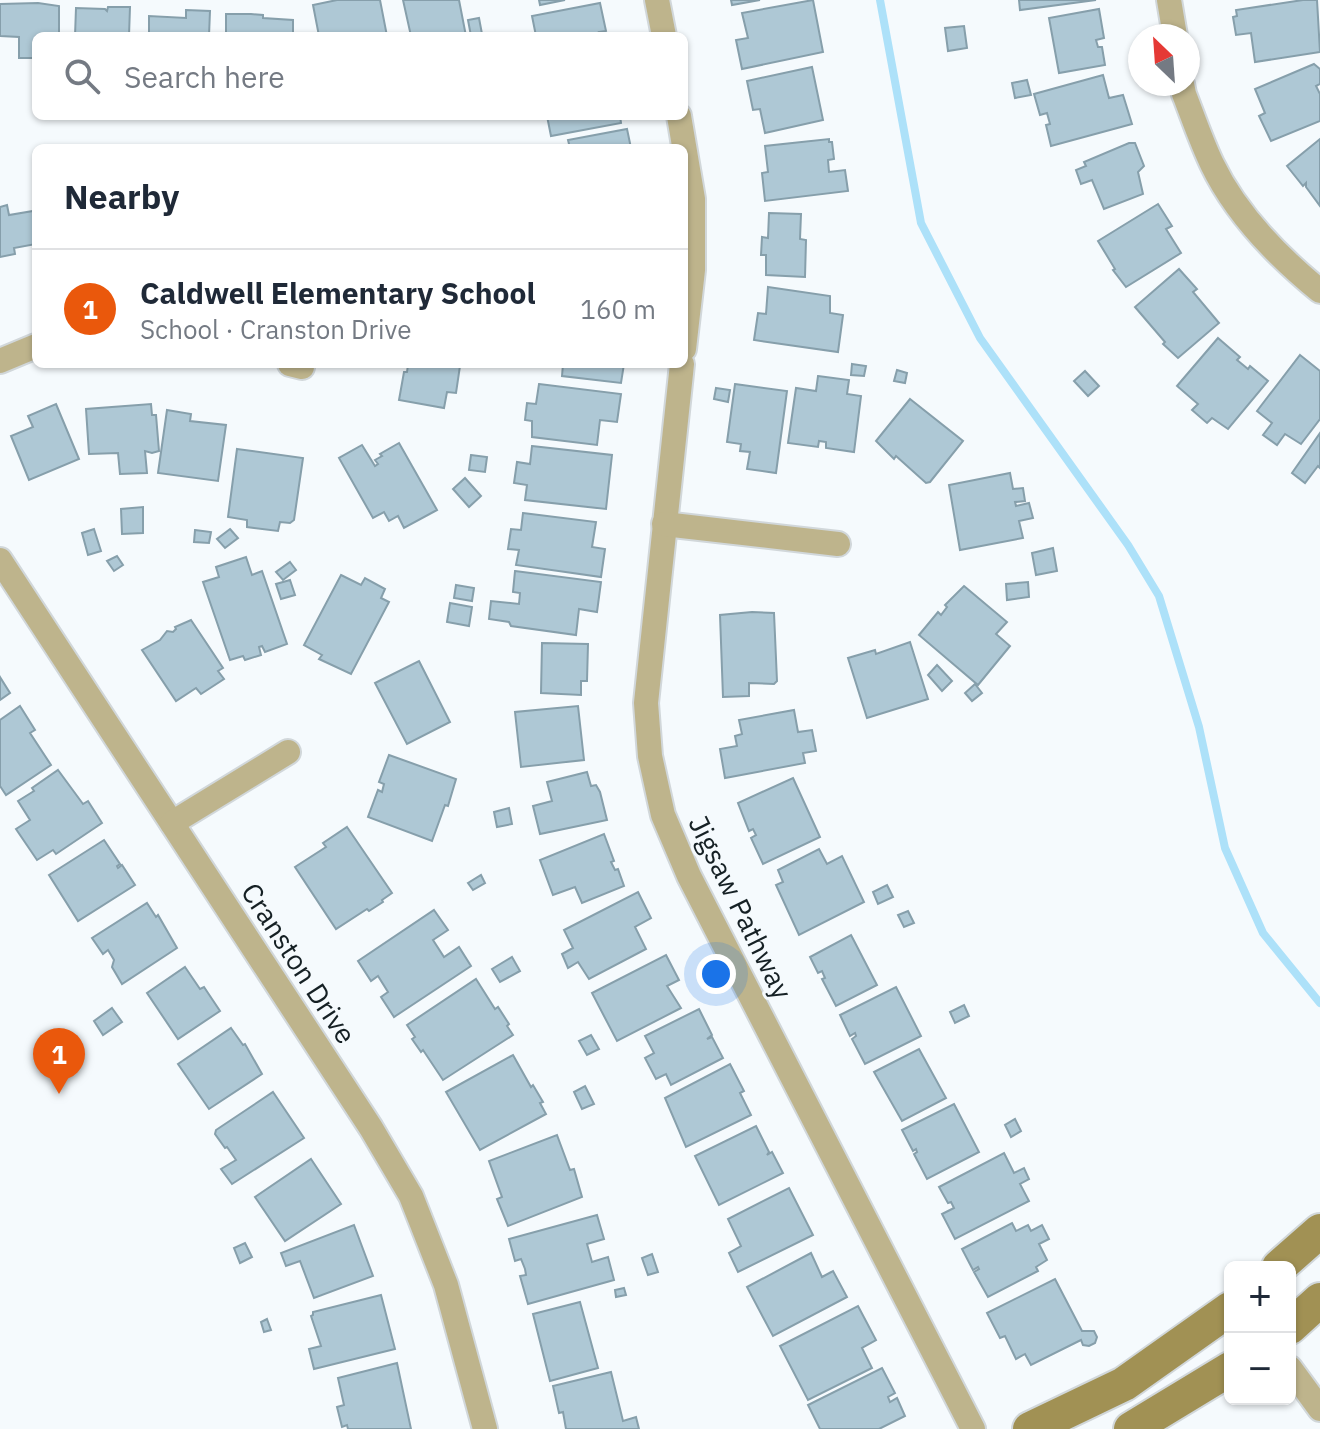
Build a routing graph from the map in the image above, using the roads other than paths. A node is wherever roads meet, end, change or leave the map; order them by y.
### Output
1 (657, 0) edge
2 (1169, 0) edge
3 (1173, 24) edge
4 (663, 32) edge
5 (1185, 96) edge
6 (680, 120) edge
7 (684, 144) edge
8 (688, 169) edge
9 (1320, 291) edge
10 (688, 314) edge
11 (32, 348) edge
12 (0, 361) edge
13 (682, 368) edge
14 (664, 524) junction
15 (838, 544) dead end
16 (0, 560) edge
17 (288, 752) dead end
18 (172, 823) junction
19 (1320, 1231) edge
20 (1286, 1261) edge
21 (1320, 1300) edge
22 (1224, 1313) edge
23 (1296, 1322) edge
24 (1224, 1373) edge
25 (1296, 1376) edge
26 (1320, 1409) edge
27 (485, 1429) edge
28 (973, 1429) edge
29 (1030, 1429) edge
30 (1131, 1429) edge

1 - 4 street
2 - 3 street
5 - 9 street
6 - 7 street
8 - 10 street
11 - 12 street
13 - 14 street, Jigsaw Pathway
14 - 15 street
14 - 28 street, Jigsaw Pathway
16 - 18 street, Cranston Drive
17 - 18 street
18 - 27 street, Cranston Drive
19 - 20 street
21 - 23 street
22 - 29 street
24 - 30 street
25 - 26 street

